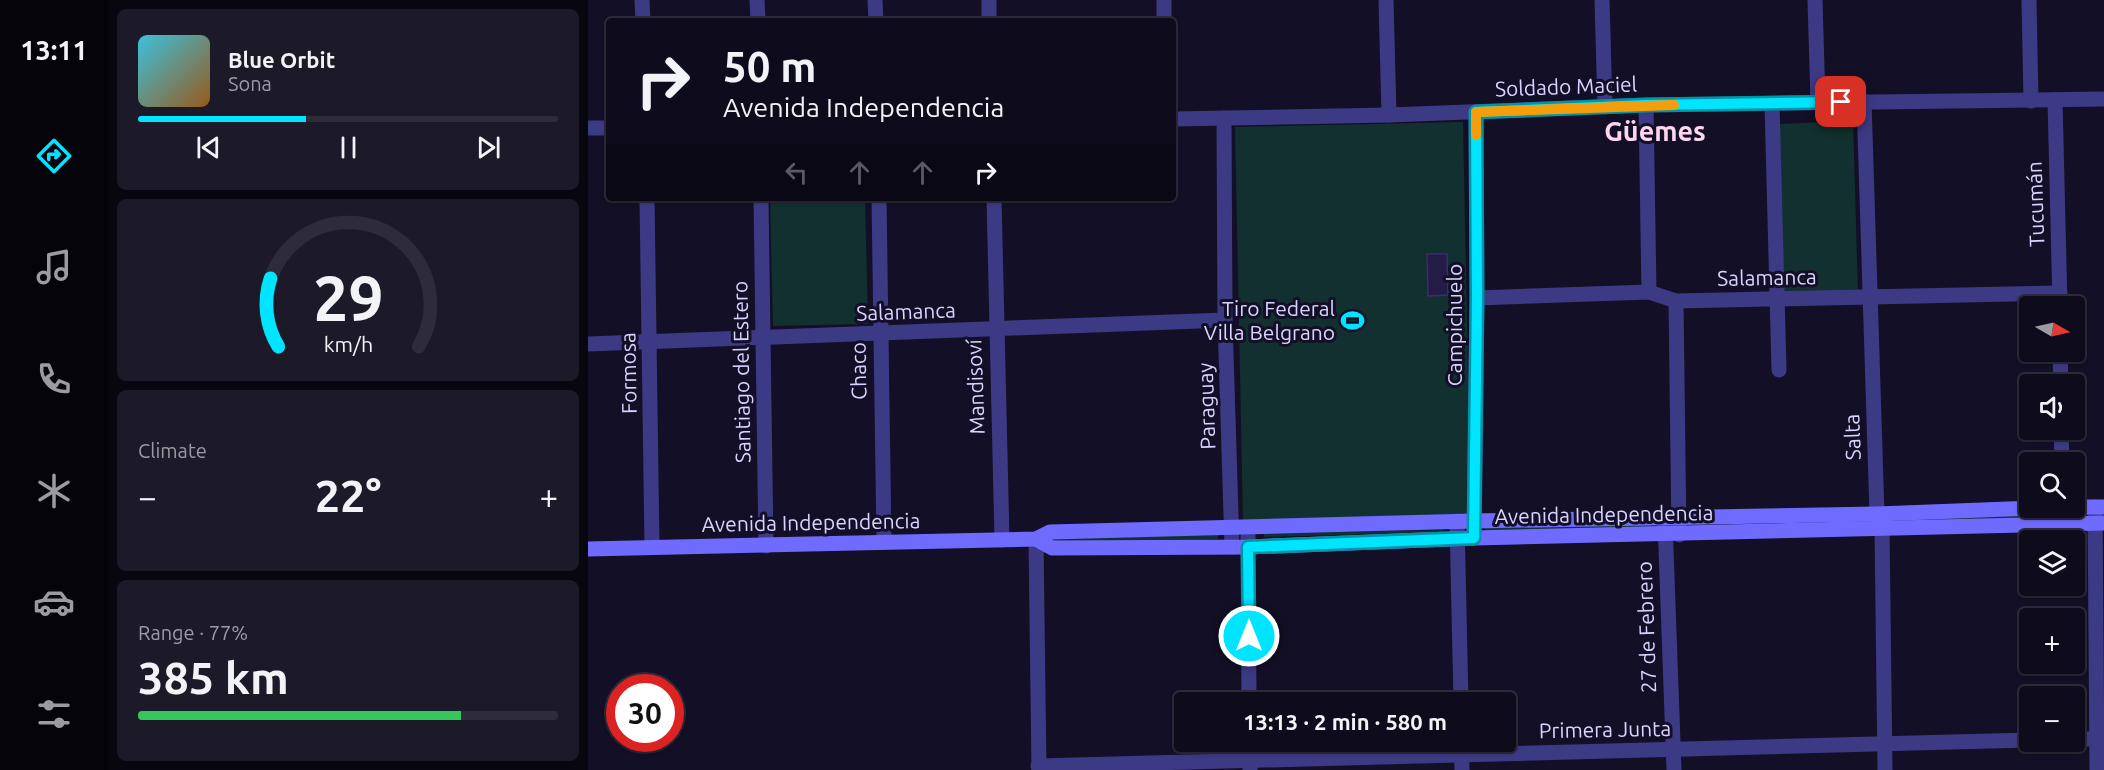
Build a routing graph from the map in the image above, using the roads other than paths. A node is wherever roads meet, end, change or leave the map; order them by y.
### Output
1 (642, 0) edge
2 (757, 0) edge
3 (875, 0) edge
4 (989, 0) edge
5 (1164, 0) edge
6 (1386, 0) edge
7 (1602, 0) edge
8 (1815, 0) edge
9 (2029, 0) edge
10 (643, 18) edge
11 (758, 18) edge
12 (876, 18) edge
13 (989, 18) edge
14 (1164, 18) edge
15 (2104, 99) edge
16 (2055, 100) junction
17 (1864, 101) junction
18 (2031, 101) junction
19 (1818, 102) junction
20 (1772, 104) junction
21 (1646, 105) junction
22 (1605, 107) junction
23 (1476, 112) junction
24 (1389, 115) junction
25 (1224, 118) junction
26 (1176, 119) edge
27 (588, 128) edge
28 (606, 128) edge
29 (647, 201) edge
30 (761, 201) edge
31 (879, 201) edge
32 (994, 201) edge
33 (1649, 292) junction
34 (2060, 296) edge
35 (1477, 298) junction
36 (1869, 298) junction
37 (1778, 299) junction
38 (2019, 300) edge
39 (1676, 301) junction
40 (1225, 320) junction
41 (995, 330) junction
42 (879, 334) junction
43 (762, 338) junction
44 (649, 342) junction
45 (588, 344) edge
46 (1779, 370) dead end
47 (2100, 507) edge
48 (2019, 510) edge
49 (1672, 517) junction
50 (1474, 520) junction
51 (1457, 521) junction
52 (1879, 521) junction
53 (2099, 523) edge
54 (1232, 528) junction
55 (1248, 528) junction
56 (1672, 535) junction
57 (1036, 539) junction
58 (1466, 539) junction
59 (1002, 540) junction
60 (884, 542) junction
61 (766, 546) junction
62 (652, 547) junction
63 (1232, 547) junction
64 (1248, 547) junction
65 (588, 549) edge
66 (1249, 692) edge
67 (1461, 692) edge
68 (2100, 739) edge
69 (2019, 740) edge
70 (1884, 744) junction
71 (1673, 750) junction
72 (1462, 755) edge
73 (1250, 765) edge
74 (1039, 768) edge
75 (1674, 770) edge
76 (1886, 770) edge
77 (2097, 770) edge

1 - 10 street
2 - 11 street
3 - 12 street
4 - 13 street
5 - 14 street
6 - 24 street
7 - 22 street
8 - 19 street
9 - 18 street
15 - 16 street, Soldado Maciel
16 - 18 street, Soldado Maciel
16 - 34 street, Tucumán
17 - 18 street, Soldado Maciel
17 - 19 street, Soldado Maciel
17 - 36 street, Salta
19 - 20 street, Soldado Maciel
20 - 21 street, Soldado Maciel
20 - 37 street
21 - 22 street, Soldado Maciel
21 - 33 street
22 - 23 street, Soldado Maciel
23 - 24 street, Soldado Maciel
23 - 35 street, Campichuelo
24 - 25 street, Soldado Maciel
25 - 26 street, Soldado Maciel
25 - 40 street, Paraguay
27 - 28 street
29 - 44 street, Formosa
30 - 43 street, Santiago del Estero
31 - 42 street, Chaco
32 - 41 street, Mandisoví
33 - 35 street, Salamanca
33 - 39 street, Salamanca
35 - 50 street, Campichuelo
36 - 37 street, Salamanca
36 - 38 street, Salamanca
36 - 52 street, Salta
37 - 39 street, Salamanca
37 - 46 street
39 - 49 street, 27 de Febrero
40 - 41 street, Salamanca
40 - 54 street, Paraguay
41 - 42 street, Salamanca
41 - 59 street, Mandisoví
42 - 43 street, Salamanca
42 - 60 street, Chaco
43 - 44 street, Salamanca
43 - 61 street, Santiago del Estero
44 - 45 street, Salamanca
44 - 62 street, Formosa
47 - 53 street
48 - 52 street, Avenida Independencia
49 - 50 street, Avenida Independencia
49 - 52 street, Avenida Independencia
49 - 56 street, 27 de Febrero
50 - 51 street, Avenida Independencia
50 - 58 street, Campichuelo
51 - 55 street, Avenida Independencia
51 - 58 street, Campichuelo
52 - 53 street, Avenida Independencia
52 - 56 street, Avenida Independencia
52 - 70 street, Salta
53 - 68 street
54 - 55 street, Avenida Independencia
54 - 57 street, Avenida Independencia
54 - 63 street, Paraguay
55 - 64 street
56 - 58 street, Avenida Independencia
56 - 71 street, 27 de Febrero
57 - 59 street, Avenida Independencia
57 - 63 street, Avenida Independencia
57 - 74 street
58 - 64 street, Avenida Independencia
58 - 67 street, Campichuelo
59 - 60 street, Avenida Independencia
60 - 61 street, Avenida Independencia
61 - 62 street, Avenida Independencia
62 - 65 street, Avenida Independencia
63 - 64 street, Avenida Independencia
64 - 66 street
68 - 77 street
69 - 70 street, Primera Junta
70 - 71 street, Primera Junta
70 - 76 street, Salta
71 - 72 street, Primera Junta
71 - 75 street, 27 de Febrero
72 - 73 street, Primera Junta
73 - 74 street, Primera Junta

